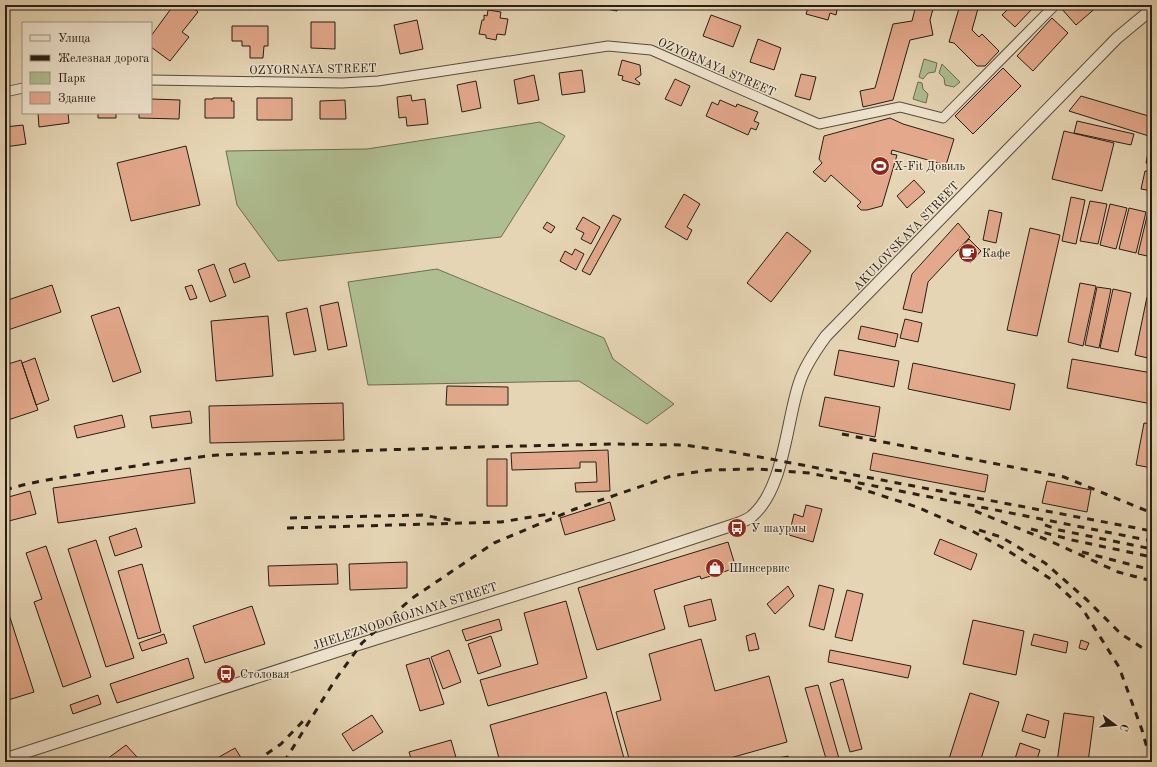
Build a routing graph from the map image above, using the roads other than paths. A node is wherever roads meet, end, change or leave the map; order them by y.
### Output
1 (1055, 5) edge
2 (1152, 9) edge
3 (152, 80) edge
4 (22, 88) edge
5 (5, 92) edge
6 (780, 461) joint
7 (5, 760) edge

1 - 3 street, OZYORNAYA STREET
2 - 6 street, AKULOVSKAYA STREET
4 - 5 street
6 - 7 street, JHELEZNODOROJNAYA STREET

